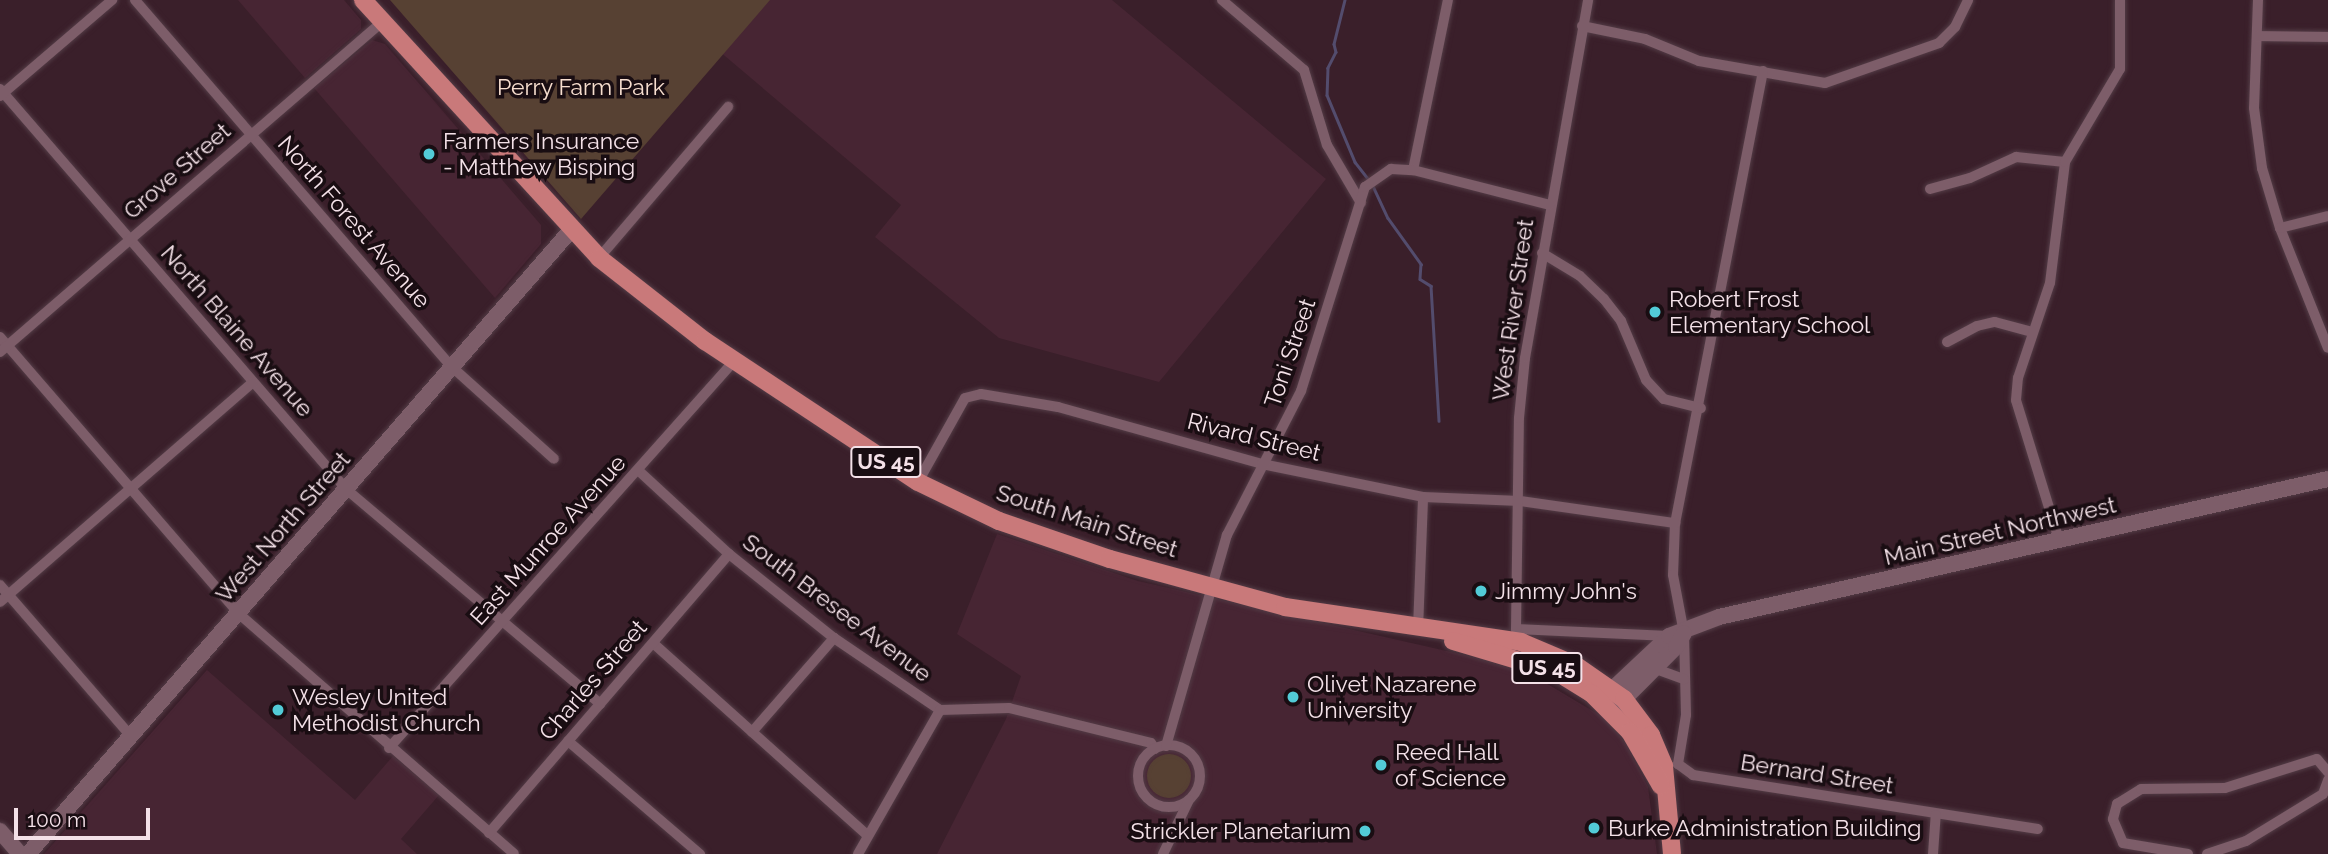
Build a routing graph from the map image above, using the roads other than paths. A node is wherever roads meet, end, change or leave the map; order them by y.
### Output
1 (112, 0) edge
2 (135, 0) edge
3 (363, 0) edge
4 (1222, 0) edge
5 (1448, 0) edge
6 (1588, 0) edge
7 (1968, 0) edge
8 (2120, 0) edge
9 (2258, 0) edge
10 (1235, 4) edge
11 (382, 22) junction
12 (1582, 26) junction
13 (2257, 36) junction
14 (2328, 37) edge
15 (1763, 71) junction
16 (1, 93) edge
17 (729, 107) dead end
18 (251, 135) junction
19 (2065, 162) junction
20 (1413, 170) junction
21 (1930, 189) dead end
22 (1361, 203) junction
23 (1550, 205) junction
24 (2328, 216) edge
25 (2280, 229) junction
26 (571, 230) junction
27 (130, 240) junction
28 (1542, 253) junction
29 (599, 258) junction
30 (2032, 332) junction
31 (1947, 342) dead end
32 (2, 345) edge
33 (2328, 348) edge
34 (736, 359) junction
35 (452, 367) junction
36 (253, 382) junction
37 (1700, 408) junction
38 (554, 459) dead end
39 (1262, 464) junction
40 (639, 471) junction
41 (2328, 479) edge
42 (918, 482) junction
43 (131, 489) junction
44 (346, 489) junction
45 (1423, 497) junction
46 (1520, 501) junction
47 (1675, 523) junction
48 (2059, 540) junction
49 (730, 554) junction
50 (0, 585) edge
51 (1214, 587) junction
52 (4, 598) edge
53 (238, 613) junction
54 (502, 621) junction
55 (1418, 629) junction
56 (1676, 634) junction
57 (1513, 637) junction
58 (834, 638) junction
59 (653, 643) junction
60 (1656, 669) junction
61 (1684, 679) junction
62 (1612, 700) junction
63 (600, 704) junction
64 (940, 710) junction
65 (752, 732) junction
66 (131, 736) junction
67 (568, 741) junction
68 (1160, 747) junction
69 (389, 748) junction
70 (2328, 772) edge
71 (2328, 780) edge
72 (1189, 800) junction
73 (1936, 814) junction
74 (2038, 829) dead end
75 (0, 831) edge
76 (489, 833) junction
77 (867, 835) junction
78 (20, 854) edge
79 (28, 854) edge
80 (514, 854) edge
81 (700, 854) edge
82 (858, 854) edge
83 (1163, 854) edge
84 (1672, 854) edge
85 (1933, 854) edge
86 (2188, 854) edge
87 (2207, 854) edge

1 - 16 street
2 - 18 street, North Forest Avenue
3 - 11 main road, US 45
4 - 10 street
5 - 20 street
6 - 12 street, West River Street
7 - 15 street
8 - 19 street
9 - 13 street
10 - 22 street
11 - 18 street, Grove Street
11 - 26 main road, US 45
12 - 15 street
12 - 23 street, West River Street
13 - 14 street
13 - 25 street
15 - 37 street, Bernard Street
16 - 27 street, North Blaine Avenue
17 - 29 street
18 - 27 street, Grove Street
18 - 35 street, North Forest Avenue
19 - 21 street
19 - 30 street
20 - 22 street, Toni Street
20 - 23 street
22 - 39 street, Toni Street
23 - 28 street, West River Street
24 - 25 street
25 - 33 street
26 - 29 main road, South Main Street / US 45
26 - 35 main road, West North Street
27 - 32 street, Grove Street
27 - 36 street, North Blaine Avenue
28 - 37 street
28 - 46 street, West River Street
29 - 34 main road, South Main Street / US 45
30 - 31 street
30 - 48 street
32 - 43 street
34 - 40 street, East Munroe Avenue
34 - 42 main road, South Main Street / US 45
35 - 38 street, North Forest Avenue
35 - 44 main road, West North Street
36 - 43 street
36 - 44 street, North Blaine Avenue
37 - 47 street, Bernard Street
39 - 42 street, Rivard Street
39 - 45 street, Rivard Street
39 - 51 street, Toni Street
40 - 49 street, South Bresee Avenue
40 - 54 street, East Munroe Avenue
41 - 48 main road, Main Street Northwest
42 - 51 main road, South Main Street / US 45
43 - 52 street
43 - 53 street
44 - 53 main road, West North Street
44 - 54 street, North Blaine Avenue
45 - 46 street, Rivard Street
45 - 55 street
46 - 47 street, Rivard Street
46 - 57 street, West River Street
47 - 56 street, Bernard Street
48 - 56 main road, Main Street Northwest
49 - 58 street, South Bresee Avenue
49 - 59 street, Charles Street
50 - 52 street
51 - 55 main road, South Main Street / US 45
51 - 68 street, Toni Street
52 - 66 street
53 - 66 main road, West North Street
53 - 69 street
54 - 63 street, North Blaine Avenue
54 - 69 street, East Munroe Avenue
55 - 57 main road, South Main Street / US 45
55 - 62 main road, South Main Street / US 45
56 - 57 street, South Main Street
56 - 60 main road, Main Street Northwest
56 - 61 street, Bernard Street
56 - 62 main road, Main Street Northwest
57 - 62 main road, South Main Street / US 45
58 - 64 street, South Bresee Avenue
58 - 65 street
59 - 63 street, Charles Street
59 - 65 street
60 - 61 street
60 - 62 main road, Main Street Northwest
61 - 73 street, Bernard Street
62 - 84 main road, US 45
63 - 67 street, Charles Street
64 - 68 street, South Bresee Avenue
64 - 77 street
65 - 77 street
66 - 79 main road, West North Street
67 - 76 street, Charles Street
67 - 81 street
68 - 72 street
68 - 72 street
69 - 76 street
70 - 86 street
71 - 87 street
72 - 83 street
73 - 74 street, Bernard Street
73 - 85 street
75 - 78 main road
76 - 80 street
77 - 82 street

